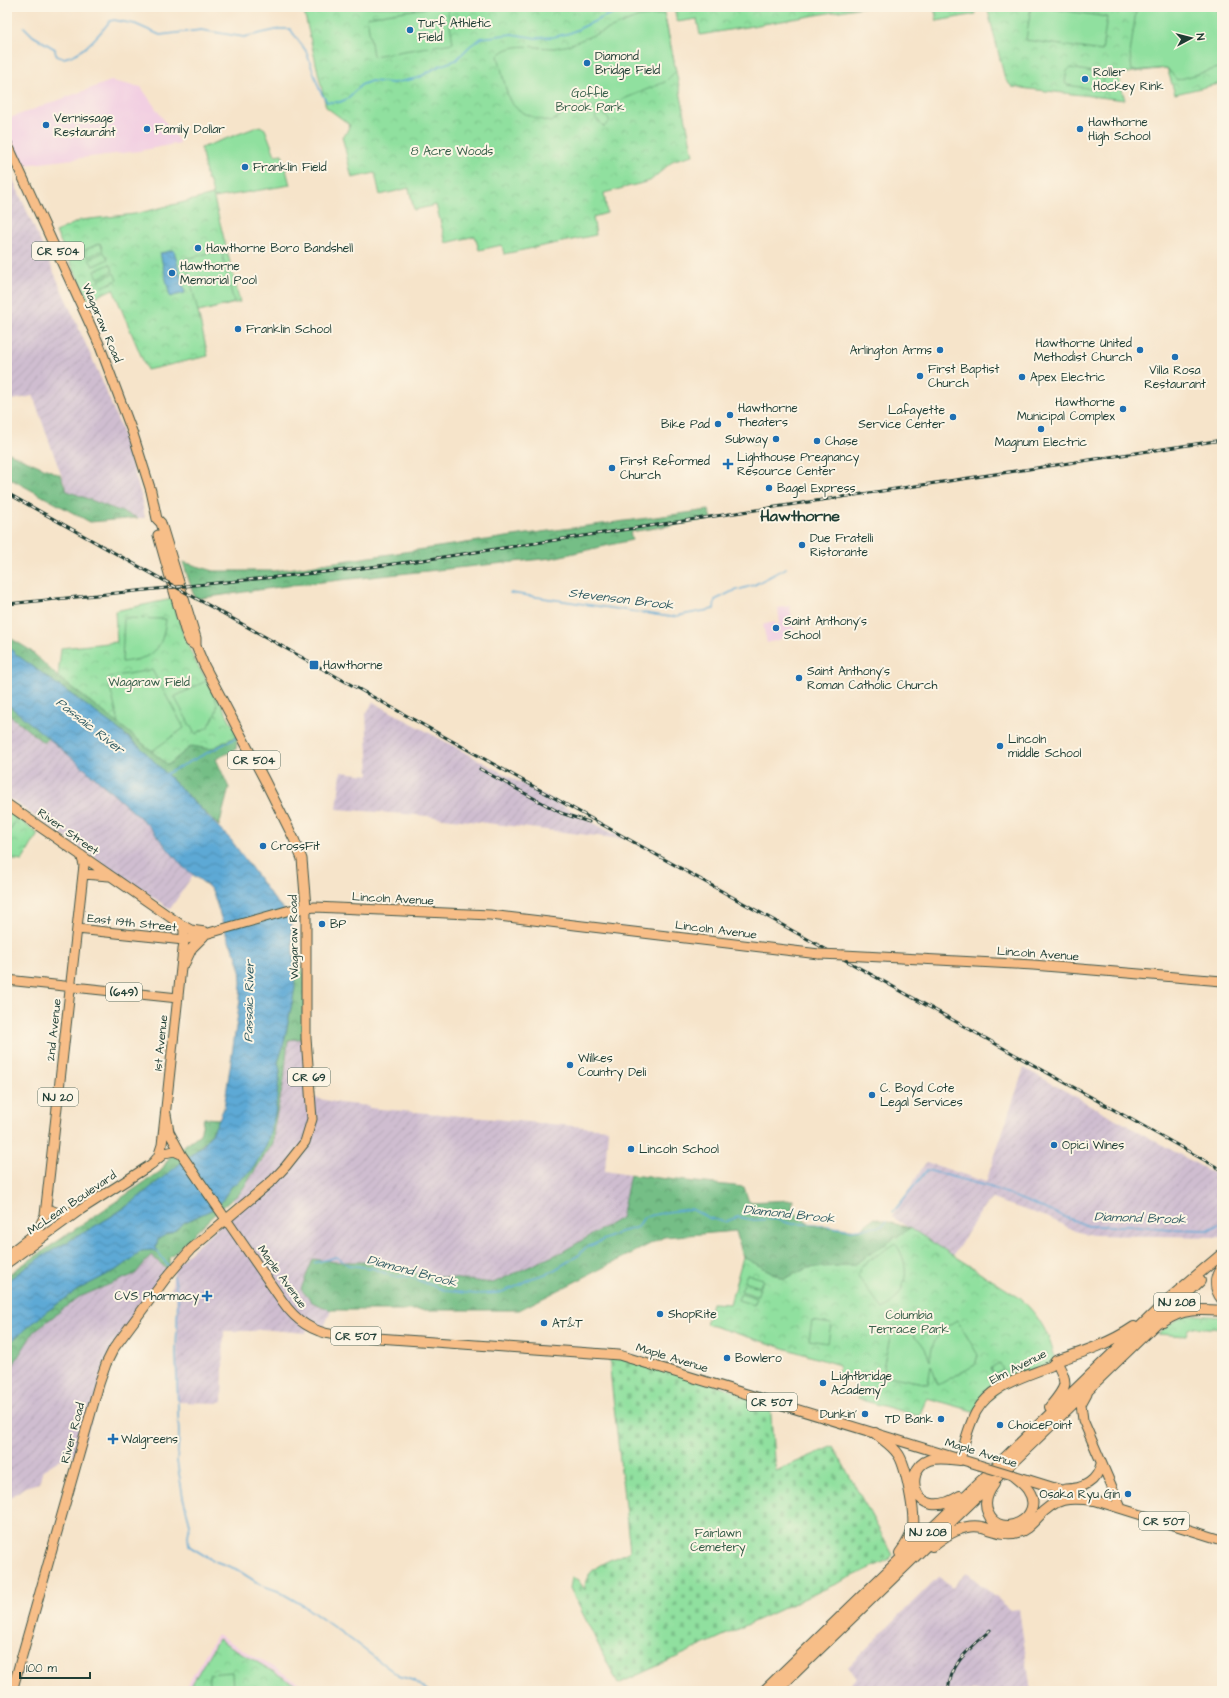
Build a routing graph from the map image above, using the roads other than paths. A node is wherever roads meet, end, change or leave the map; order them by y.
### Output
1 (7, 143) edge
2 (7, 804) edge
3 (80, 855) junction
4 (83, 874) junction
5 (116, 879) junction
6 (306, 907) junction
7 (180, 924) junction
8 (77, 929) junction
9 (210, 933) junction
10 (184, 940) junction
11 (7, 980) edge
12 (180, 980) junction
13 (1222, 981) edge
14 (70, 986) junction
15 (178, 998) junction
16 (166, 1114) junction
17 (181, 1154) junction
18 (152, 1164) junction
19 (46, 1208) junction
20 (80, 1210) junction
21 (227, 1219) junction
22 (7, 1255) edge
23 (1222, 1257) edge
24 (7, 1263) edge
25 (1222, 1267) edge
26 (1170, 1298) junction
27 (1222, 1299) edge
28 (1222, 1311) edge
29 (1134, 1343) junction
30 (1056, 1361) junction
31 (1095, 1382) junction
32 (1055, 1420) junction
33 (1083, 1420) junction
34 (1036, 1427) junction
35 (875, 1433) junction
36 (965, 1442) junction
37 (948, 1456) junction
38 (1017, 1457) junction
39 (960, 1460) junction
40 (1001, 1461) junction
41 (1101, 1464) junction
42 (976, 1465) junction
43 (1012, 1475) junction
44 (1060, 1490) junction
45 (1095, 1500) junction
46 (1121, 1508) junction
47 (1222, 1540) edge
48 (889, 1581) junction
49 (855, 1603) junction
50 (12, 1691) edge
51 (764, 1691) edge
52 (776, 1691) edge

1 - 6 main road, Wagaraw Road / CR 504
2 - 3 main road, River Street
3 - 4 main road, 2nd Avenue
3 - 5 main road, River Street
4 - 5 main road, River Street
4 - 8 main road, 2nd Avenue / NJ 20
5 - 7 main road, River Street
6 - 9 main road, Lincoln Avenue
6 - 13 main road, Lincoln Avenue, bridge
6 - 21 main road, Wagaraw Road / CR 69
7 - 9 main road, River Street
7 - 10 main road, 1st Avenue
8 - 10 main road, East 19th Street
8 - 14 main road, 2nd Avenue / NJ 20
9 - 10 main road, Lincoln Avenue
9 - 12 main road
10 - 12 main road, 1st Avenue
11 - 14 main road, (649)
12 - 15 main road, 1st Avenue
14 - 15 main road, (649)
14 - 19 main road, 2nd Avenue / NJ 20
15 - 16 main road, 1st Avenue
16 - 17 main road, Maple Avenue
16 - 18 main road, 1st Avenue
17 - 18 main road
17 - 21 main road, Maple Avenue
18 - 20 main road, McLean Boulevard
19 - 20 main road
19 - 22 main road, McLean Boulevard / NJ 20
20 - 24 main road, McLean Boulevard
21 - 35 main road, Maple Avenue / CR 507
21 - 50 main road, River Road
23 - 26 highway, NJ 208
23 - 29 highway, NJ 208
25 - 27 highway
26 - 30 highway
26 - 34 highway, NJ 208
28 - 29 highway
29 - 31 highway, NJ 208
30 - 34 highway
30 - 36 main road, Elm Avenue
31 - 32 highway, NJ 208
31 - 33 main road
32 - 33 main road
32 - 38 highway, NJ 208
33 - 41 main road
34 - 40 highway, NJ 208
35 - 37 main road, Maple Avenue / CR 507
35 - 49 highway
36 - 37 main road
36 - 39 main road, Elm Avenue
36 - 42 main road
37 - 39 main road, Maple Avenue / CR 507
38 - 43 highway
38 - 48 highway, NJ 208
39 - 40 highway
39 - 42 main road, Maple Avenue / CR 507
40 - 49 highway, NJ 208
41 - 44 main road
41 - 46 main road
42 - 43 main road, Maple Avenue / CR 507, bridge
43 - 44 main road, Maple Avenue / CR 507
44 - 45 main road, Maple Avenue / CR 507
45 - 46 main road, Maple Avenue / CR 507
45 - 48 highway
46 - 47 main road, Maple Avenue / CR 507
48 - 52 highway, NJ 208
49 - 51 highway, NJ 208

